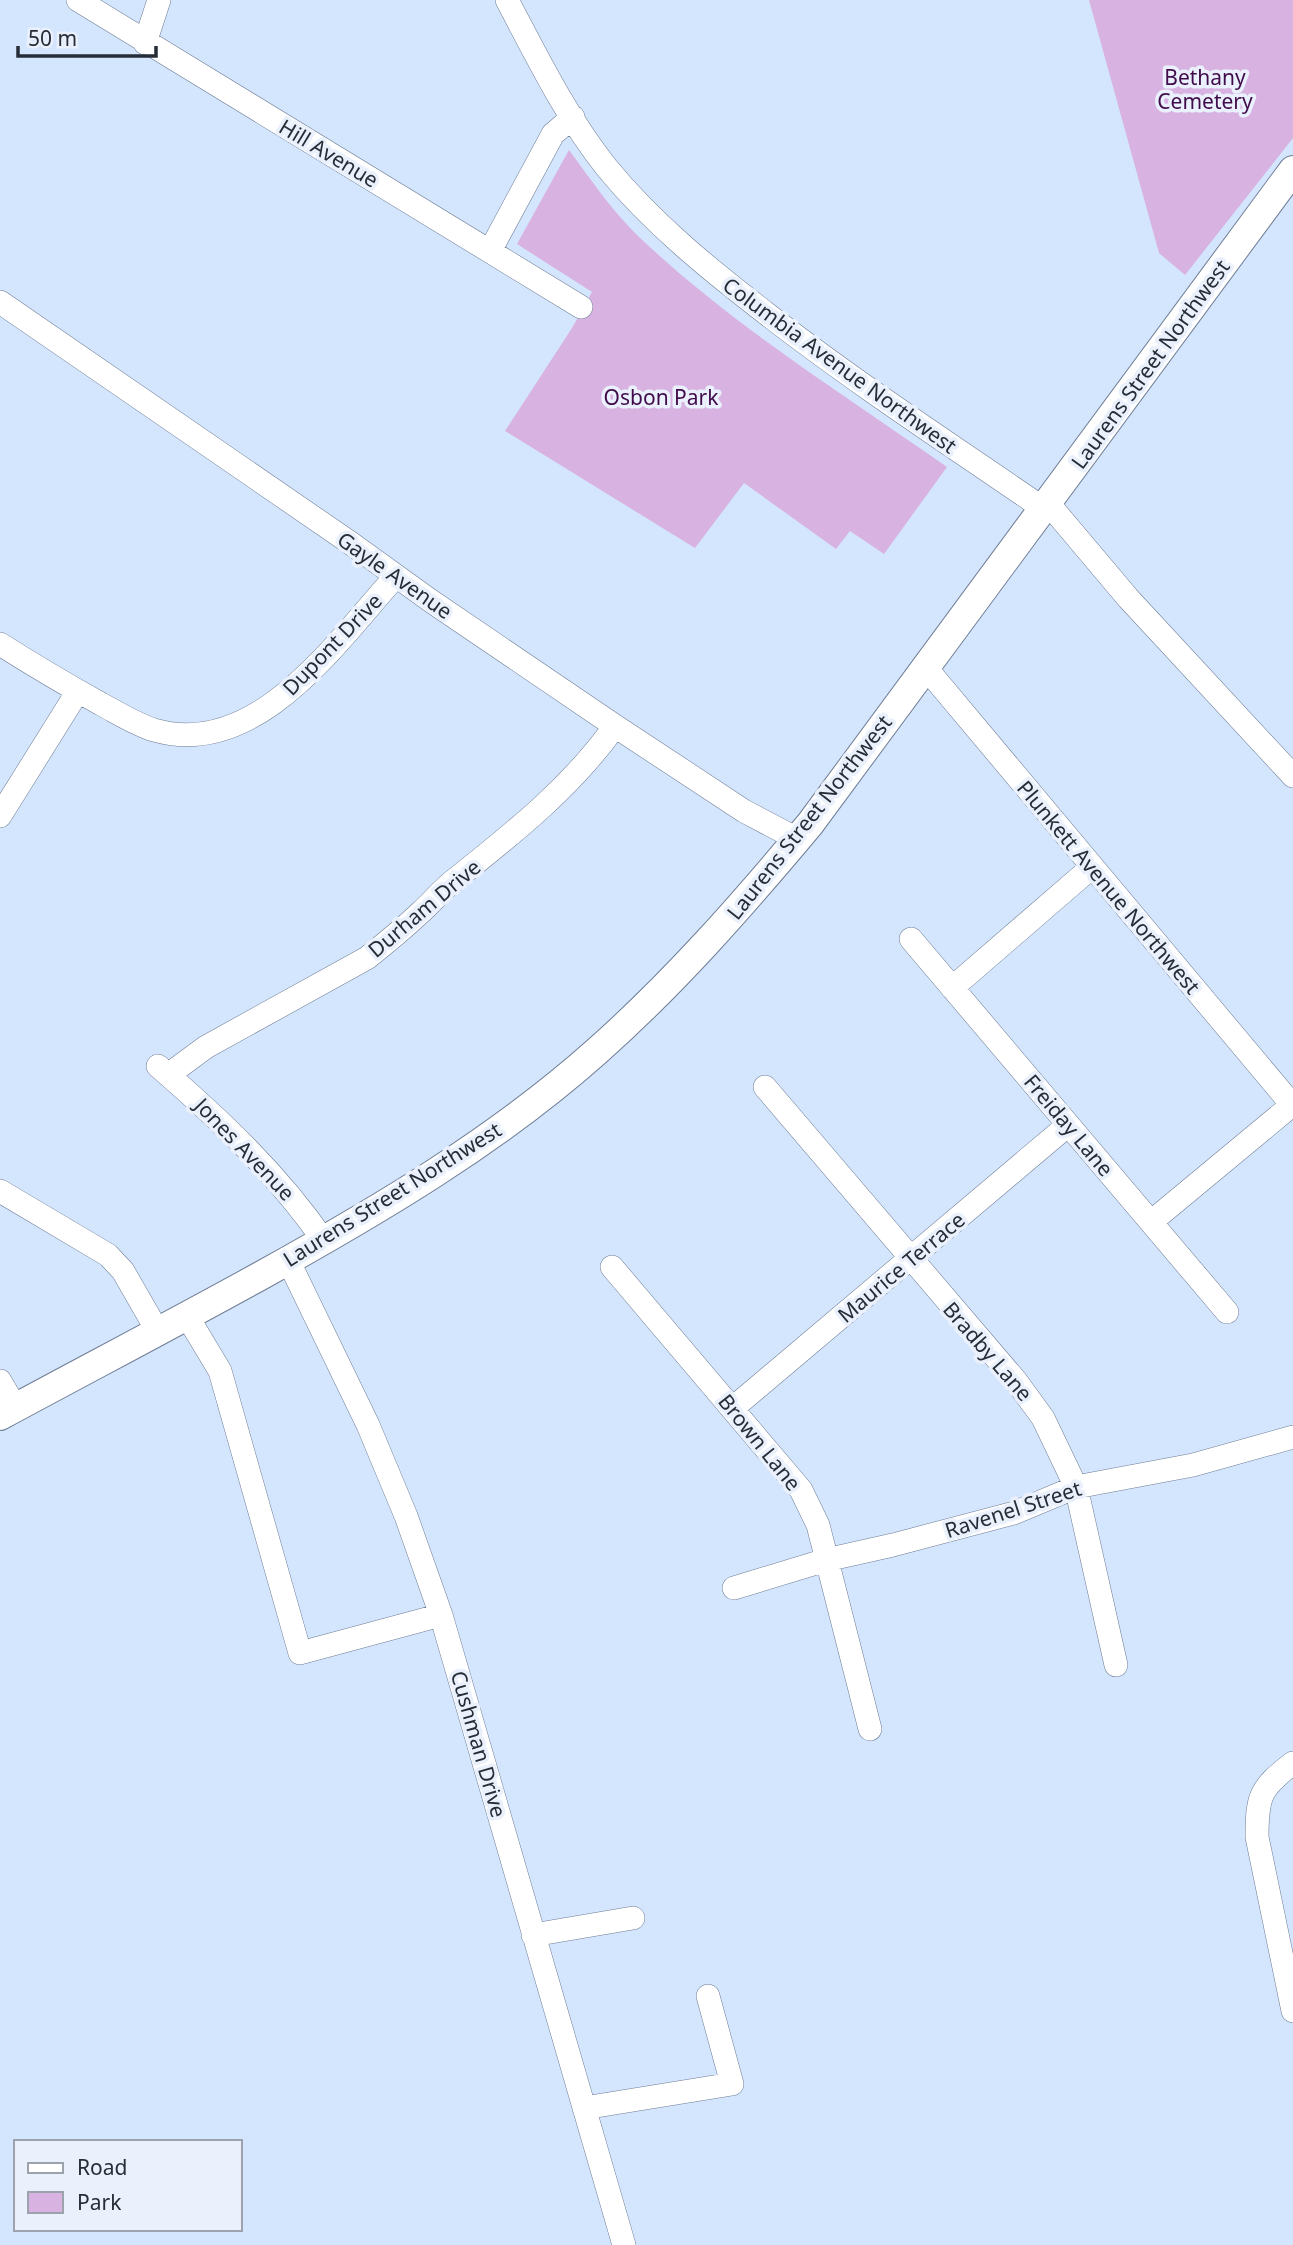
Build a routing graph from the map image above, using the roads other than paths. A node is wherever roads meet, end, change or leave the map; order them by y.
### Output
1 (78, 0) edge
2 (159, 0) edge
3 (507, 0) edge
4 (145, 43) junction
5 (573, 117) junction
6 (1292, 176) edge
7 (490, 251) junction
8 (0, 302) edge
9 (581, 307) dead end
10 (1046, 506) junction
11 (397, 576) junction
12 (0, 644) edge
13 (926, 668) junction
14 (78, 691) junction
15 (615, 726) junction
16 (1293, 776) edge
17 (0, 816) edge
18 (797, 839) junction
19 (1092, 867) junction
20 (911, 939) dead end
21 (952, 988) junction
22 (162, 1070) joint
23 (765, 1087) dead end
24 (1292, 1105) edge
25 (1068, 1125) junction
26 (0, 1191) edge
27 (1151, 1222) junction
28 (324, 1241) junction
29 (910, 1259) junction
30 (288, 1261) junction
31 (612, 1266) dead end
32 (1227, 1312) dead end
33 (187, 1316) junction
34 (158, 1332) junction
35 (0, 1381) edge
36 (733, 1408) junction
37 (8, 1412) edge
38 (1293, 1437) edge
39 (1076, 1487) junction
40 (826, 1560) junction
41 (734, 1588) dead end
42 (441, 1615) junction
43 (1116, 1665) dead end
44 (870, 1729) dead end
45 (1285, 1769) edge
46 (633, 1918) dead end
47 (533, 1936) junction
48 (708, 1996) dead end
49 (1293, 2011) edge
50 (584, 2108) junction
51 (624, 2245) edge

1 - 4 street, Hill Avenue
2 - 4 street
3 - 5 street, Columbia Avenue Northwest
4 - 7 street, Hill Avenue
5 - 7 street
5 - 10 street, Columbia Avenue Northwest
6 - 10 main road, Laurens Street Northwest
7 - 9 street, Hill Avenue
8 - 11 street, Gayle Avenue
10 - 13 main road, Laurens Street Northwest
10 - 16 street, Columbia Avenue Northwest
11 - 14 street, Dupont Drive
11 - 15 street, Gayle Avenue
12 - 14 street, Dupont Drive
13 - 18 main road, Laurens Street Northwest
13 - 19 street, Plunkett Avenue Northwest
14 - 17 street
15 - 18 street, Gayle Avenue
15 - 22 street, Durham Drive
18 - 28 main road, Laurens Street Northwest
19 - 21 street
19 - 24 street, Plunkett Avenue Northwest
20 - 21 street, Freiday Lane
21 - 25 street, Freiday Lane
22 - 28 street, Jones Avenue
23 - 29 street, Bradby Lane
24 - 27 street
25 - 27 street, Freiday Lane
25 - 29 street, Maurice Terrace
26 - 34 street
27 - 32 street, Freiday Lane
28 - 30 main road, Laurens Street Northwest
29 - 36 street, Maurice Terrace
29 - 39 street, Bradby Lane
30 - 33 main road, Laurens Street Northwest
30 - 42 street, Cushman Drive
31 - 36 street, Brown Lane
33 - 34 main road, Laurens Street Northwest
33 - 42 street
34 - 37 main road, Laurens Street Northwest
35 - 37 street
36 - 40 street, Brown Lane
38 - 39 street, Ravenel Street
39 - 40 street, Ravenel Street
39 - 43 street, Bradby Lane
40 - 41 street, Ravenel Street
40 - 44 street, Brown Lane
42 - 47 street, Cushman Drive
45 - 49 street
46 - 47 street
47 - 50 street, Cushman Drive
48 - 50 street
50 - 51 street, Cushman Drive

